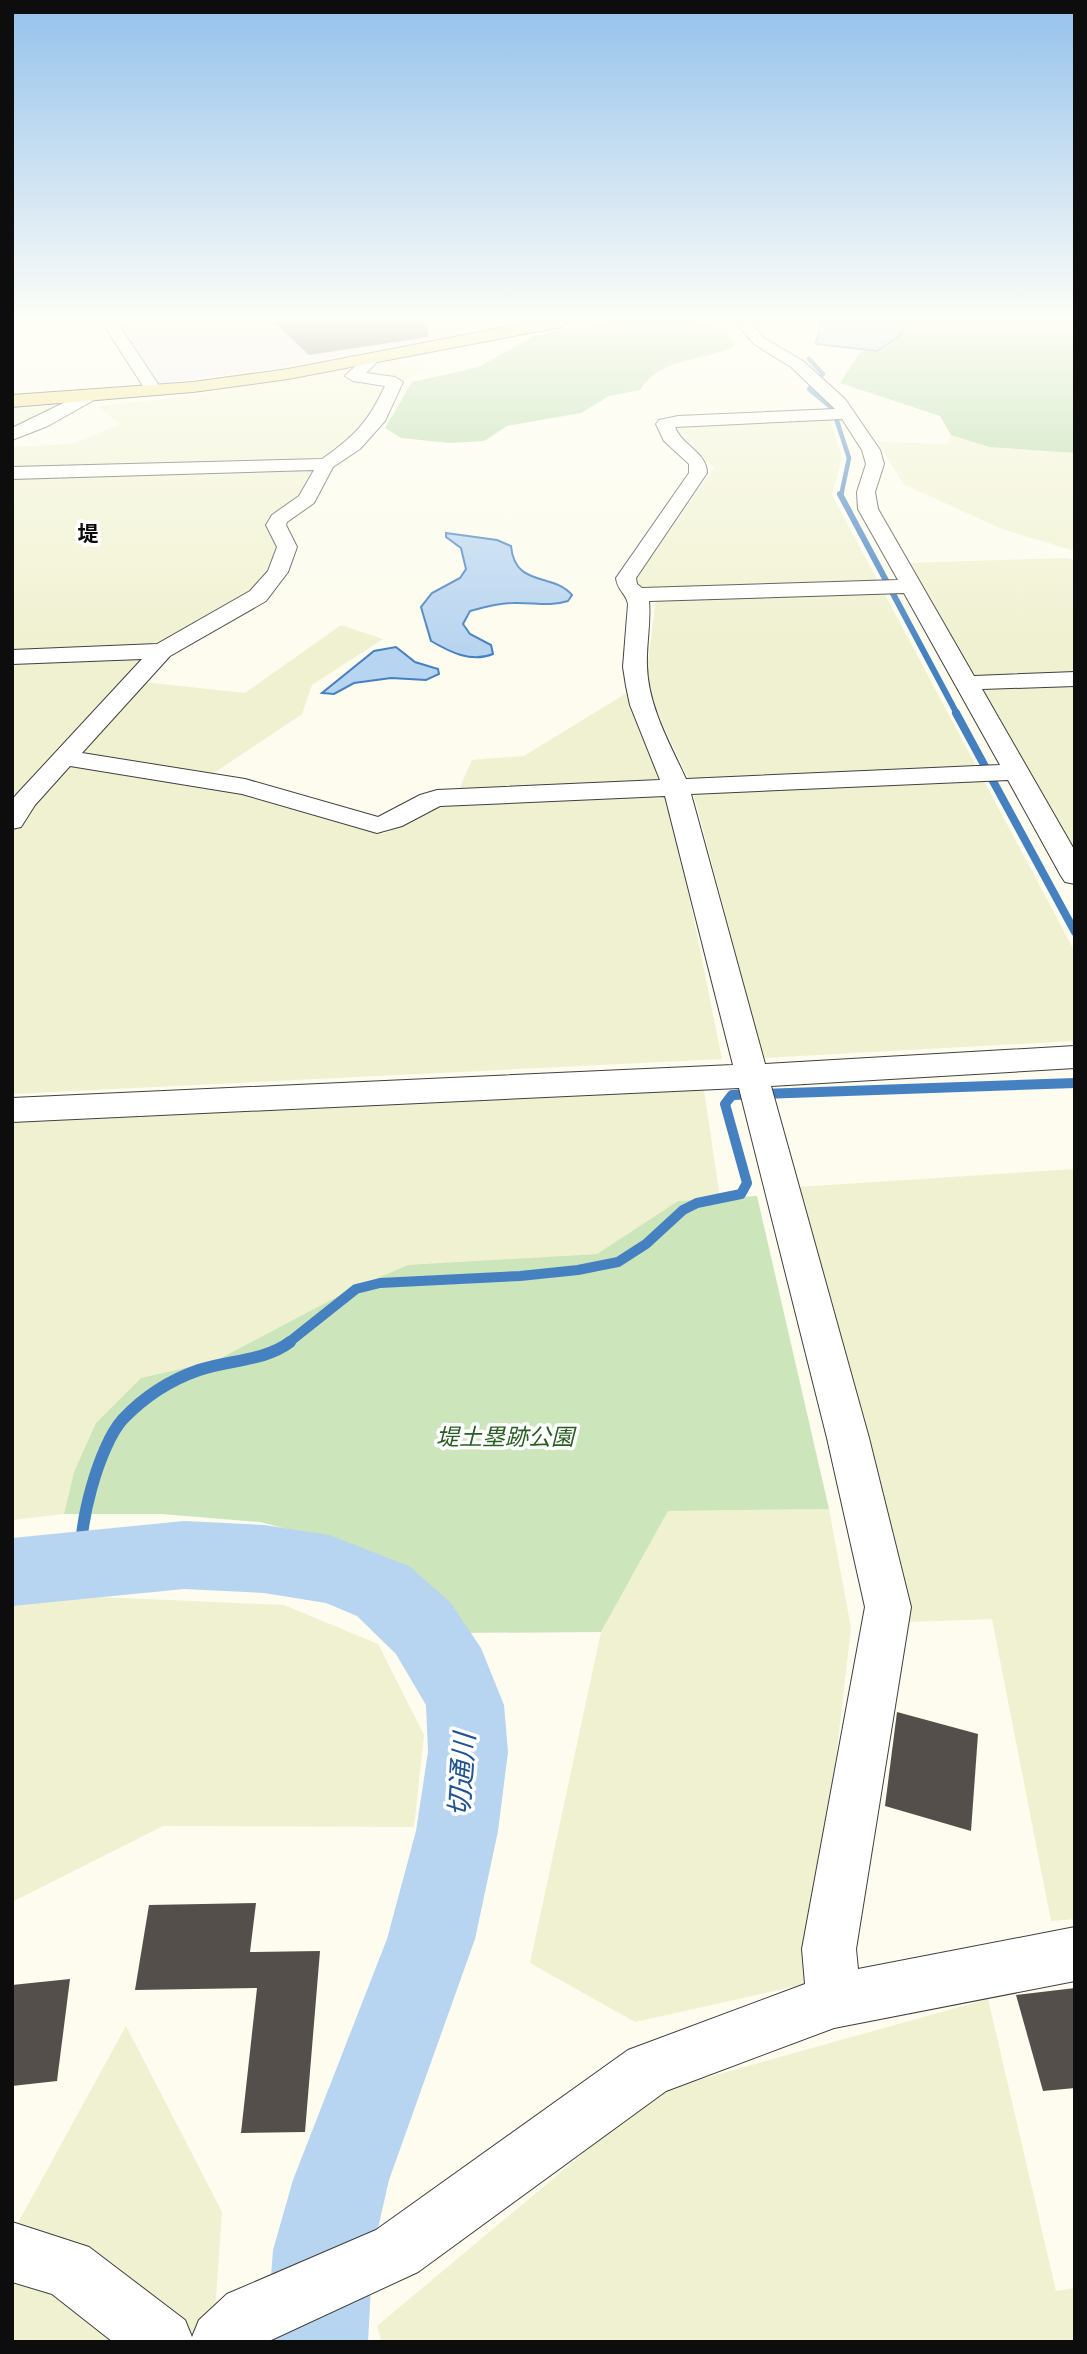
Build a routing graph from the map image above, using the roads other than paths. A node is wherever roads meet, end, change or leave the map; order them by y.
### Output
1 (366, 432) edge
2 (668, 432) edge
3 (852, 432) edge
4 (326, 464) junction
5 (12, 472) edge
6 (911, 586) junction
7 (637, 595) junction
8 (162, 652) junction
9 (12, 657) edge
10 (1075, 679) edge
11 (966, 683) junction
12 (65, 758) junction
13 (1016, 772) junction
14 (676, 787) junction
15 (12, 821) edge
16 (1075, 876) edge
17 (1075, 1057) edge
18 (756, 1096) junction
19 (12, 1110) edge
20 (1075, 1954) edge
21 (834, 2001) junction
22 (12, 2252) edge
23 (235, 2329) edge
24 (163, 2342) edge

1 - 4 street
2 - 7 street
3 - 6 street
4 - 5 street
4 - 8 street
6 - 7 street
6 - 11 street
7 - 14 street
8 - 9 street
8 - 12 street
10 - 11 street
11 - 13 street
12 - 14 street
12 - 15 street
13 - 14 street
13 - 16 street
14 - 18 street
17 - 18 street
18 - 19 street
18 - 21 street
20 - 21 street
21 - 23 street
22 - 24 street

